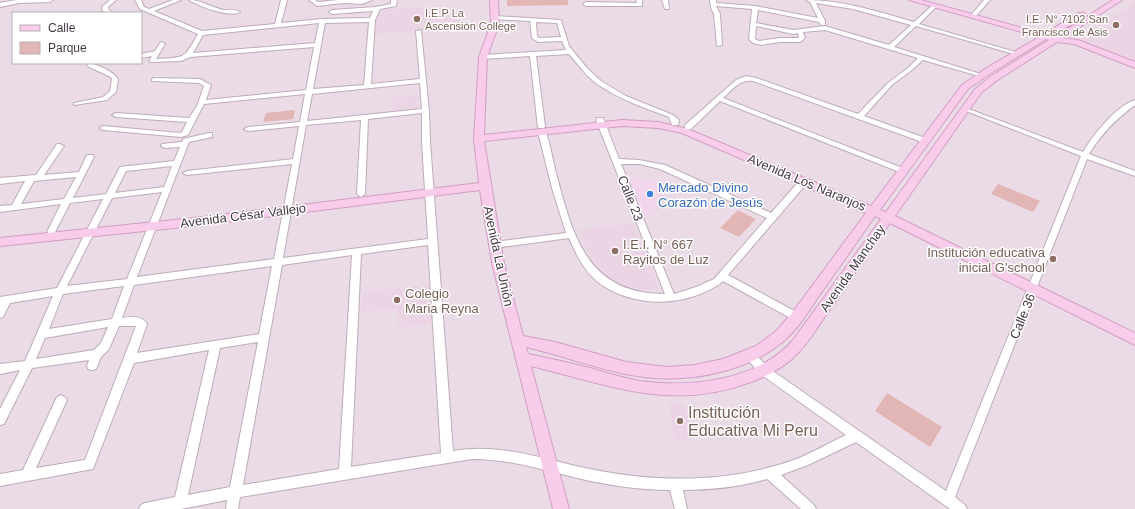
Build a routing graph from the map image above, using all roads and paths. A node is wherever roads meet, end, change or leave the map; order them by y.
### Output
1 (50, 0) edge
2 (114, 0) edge
3 (138, 0) edge
4 (178, 0) edge
5 (192, 0) edge
6 (284, 0) edge
7 (312, 0) edge
8 (369, 0) edge
9 (394, 0) edge
10 (494, 0) edge
11 (639, 0) edge
12 (665, 0) edge
13 (809, 0) edge
14 (812, 0) edge
15 (904, 0) edge
16 (987, 0) edge
17 (1107, 0) edge
18 (1118, 0) edge
19 (919, 1) edge
20 (713, 2) edge
21 (586, 4) dead end
22 (0, 5) edge
23 (933, 7) junction
24 (667, 8) dead end
25 (756, 8) junction
26 (377, 9) junction
27 (149, 11) junction
28 (108, 12) edge
29 (237, 12) dead end
30 (332, 12) dead end
31 (973, 16) junction
32 (496, 18) junction
33 (372, 20) junction
34 (533, 20) junction
35 (322, 21) junction
36 (822, 21) junction
37 (754, 24) junction
38 (914, 24) junction
39 (277, 26) junction
40 (825, 28) junction
41 (800, 31) junction
42 (419, 32) dead end
43 (200, 33) junction
44 (564, 39) junction
45 (1050, 39) junction
46 (162, 44) dead end
47 (719, 44) dead end
48 (318, 45) junction
49 (891, 47) junction
50 (572, 52) junction
51 (156, 53) junction
52 (533, 54) junction
53 (1016, 54) junction
54 (189, 55) junction
55 (142, 56) edge
56 (483, 57) junction
57 (922, 57) junction
58 (90, 64) edge
59 (1135, 65) edge
60 (980, 75) junction
61 (154, 80) dead end
62 (423, 81) junction
63 (367, 87) junction
64 (309, 92) junction
65 (720, 99) junction
66 (202, 102) junction
67 (1135, 102) edge
68 (76, 104) dead end
69 (964, 109) junction
70 (426, 111) junction
71 (116, 115) dead end
72 (860, 116) junction
73 (365, 118) junction
74 (191, 120) junction
75 (601, 122) junction
76 (675, 123) junction
77 (303, 124) junction
78 (688, 126) junction
79 (103, 128) dead end
80 (248, 129) dead end
81 (542, 129) junction
82 (209, 135) dead end
83 (479, 136) junction
84 (925, 140) junction
85 (185, 144) junction
86 (60, 146) dead end
87 (165, 146) dead end
88 (1085, 155) junction
89 (90, 157) dead end
90 (296, 161) junction
91 (616, 161) junction
92 (178, 164) junction
93 (902, 171) junction
94 (187, 173) dead end
95 (79, 174) junction
96 (1135, 174) edge
97 (35, 178) junction
98 (0, 181) edge
99 (804, 181) junction
100 (485, 182) junction
101 (168, 189) junction
102 (430, 189) junction
103 (361, 194) junction
104 (109, 196) junction
105 (65, 202) junction
106 (288, 207) junction
107 (14, 208) junction
108 (875, 208) junction
109 (0, 209) edge
110 (889, 214) junction
111 (772, 217) junction
112 (154, 222) junction
113 (92, 230) junction
114 (51, 232) junction
115 (571, 234) junction
116 (0, 241) edge
117 (433, 241) junction
118 (494, 245) junction
119 (357, 251) junction
120 (278, 262) junction
121 (722, 276) junction
122 (130, 282) junction
123 (1034, 286) junction
124 (60, 291) junction
125 (671, 298) junction
126 (3, 300) edge
127 (0, 314) edge
128 (797, 317) junction
129 (115, 323) junction
130 (1135, 331) edge
131 (42, 334) junction
132 (264, 337) junction
133 (1135, 339) edge
134 (518, 340) junction
135 (216, 344) junction
136 (97, 354) junction
137 (749, 356) junction
138 (522, 358) junction
139 (130, 359) junction
140 (30, 364) junction
141 (92, 366) dead end
142 (0, 369) edge
143 (763, 370) junction
144 (61, 400) dead end
145 (0, 420) edge
146 (855, 436) junction
147 (447, 456) junction
148 (550, 466) junction
149 (769, 473) junction
150 (346, 474) junction
151 (27, 475) junction
152 (0, 480) edge
153 (675, 483) junction
154 (236, 492) junction
155 (948, 500) junction
156 (180, 503) junction
157 (145, 509) edge
158 (232, 509) edge
159 (561, 509) edge
160 (682, 509) edge
161 (810, 509) edge
162 (961, 509) edge

1 - 22 street
2 - 28 street
3 - 27 street
4 - 27 street
5 - 29 street
6 - 39 street
7 - 8 street
9 - 26 street
10 - 32 street, Avenida La Unión
11 - 21 street
12 - 24 street
13 - 14 street
14 - 36 street
14 - 38 street
15 - 23 street
16 - 31 street
17 - 45 street, Avenida Manchay
18 - 45 street, Avenida Manchay
19 - 23 street
20 - 25 street
20 - 47 street
23 - 31 street
23 - 38 street
23 - 45 street
25 - 36 street
25 - 37 street
26 - 30 street
26 - 33 street
27 - 43 street
31 - 45 street
32 - 34 street
32 - 56 street, Avenida La Unión
33 - 35 street
33 - 63 street
34 - 44 street
34 - 44 street
35 - 39 street
35 - 48 street
36 - 40 street
37 - 41 street
37 - 41 street
38 - 49 street
38 - 53 street
39 - 43 street
40 - 41 street
40 - 49 street
42 - 62 street
43 - 54 street
44 - 50 street
45 - 53 street, Avenida Manchay
45 - 59 street
45 - 69 street, Avenida Manchay
46 - 51 street
48 - 54 street
48 - 64 street
49 - 57 street
50 - 52 street
50 - 76 street
51 - 54 street
51 - 55 street
52 - 56 street
52 - 81 street
53 - 60 street, Avenida Manchay
56 - 83 street, Avenida La Unión
57 - 60 street
57 - 72 street
58 - 68 street
60 - 84 street, Avenida Manchay
61 - 66 street
62 - 63 street
62 - 70 street
63 - 64 street
64 - 66 street
64 - 77 street
65 - 72 street
65 - 78 street
65 - 93 street
66 - 74 street
67 - 88 street, Calle 36
69 - 88 street
69 - 110 street, Avenida Manchay
70 - 73 street
70 - 102 street
71 - 74 street
72 - 84 street
73 - 77 street
73 - 103 street
74 - 79 street
75 - 76 street, Avenida Los Naranjos
75 - 81 street, Avenida Los Naranjos
75 - 91 street, Calle 23
75 - 99 street, Avenida Los Naranjos
76 - 78 street, Avenida Los Naranjos
77 - 80 street
77 - 90 street
78 - 108 street, Avenida Los Naranjos
81 - 83 street, Avenida Los Naranjos
81 - 115 street
82 - 85 street
83 - 100 street, Avenida La Unión
84 - 93 street, Avenida Manchay
85 - 87 street
85 - 92 street
86 - 97 street
88 - 96 street
88 - 123 street, Calle 36
89 - 95 street
90 - 94 street
90 - 106 street
91 - 111 street
91 - 125 street, Calle 23
92 - 101 street
92 - 104 street
93 - 108 street, Avenida Manchay
95 - 97 street
95 - 105 street
97 - 98 street
97 - 107 street
99 - 108 street, Avenida Los Naranjos
99 - 111 street
100 - 102 street, Avenida César Vallejo
100 - 118 street, Avenida La Unión
101 - 104 street
101 - 112 street
102 - 103 street, Avenida César Vallejo
102 - 106 street, Avenida César Vallejo
102 - 117 street
103 - 106 street, Avenida César Vallejo
104 - 105 street
104 - 113 street
105 - 107 street
105 - 114 street
106 - 112 street, Avenida César Vallejo
106 - 120 street
107 - 109 street
108 - 110 street, Avenida Los Naranjos
108 - 128 street, Avenida Manchay
110 - 123 street, Avenida Los Naranjos
110 - 143 street, Avenida Manchay
111 - 121 street
112 - 113 street, Avenida César Vallejo
112 - 122 street
113 - 114 street, Avenida César Vallejo
113 - 116 street, Avenida César Vallejo
113 - 124 street
114 - 116 street, Avenida César Vallejo
115 - 118 street
115 - 125 street
117 - 119 street
117 - 147 street
118 - 134 street, Avenida La Unión
119 - 120 street
119 - 150 street
120 - 122 street
120 - 132 street
121 - 125 street
121 - 128 street
122 - 124 street
122 - 129 street
123 - 130 street, Avenida Los Naranjos
123 - 133 street, Avenida Los Naranjos
123 - 155 street, Calle 36
124 - 126 street
124 - 131 street
126 - 127 street
128 - 137 street, Avenida Manchay
129 - 131 street
129 - 136 street
129 - 139 street
131 - 140 street
132 - 135 street
132 - 154 street
134 - 137 street, Avenida Manchay
134 - 138 street, Avenida La Unión
135 - 139 street
135 - 156 street
136 - 140 street
136 - 141 street
137 - 143 street
138 - 143 street, Avenida Manchay
138 - 148 street, Avenida La Unión
139 - 151 street
140 - 142 street
140 - 145 street
143 - 146 street
144 - 151 street
146 - 149 street
146 - 155 street
147 - 148 street
147 - 150 street
148 - 153 street
148 - 159 street, Avenida La Unión
149 - 153 street
149 - 161 street
150 - 154 street
151 - 152 street
153 - 160 street
154 - 156 street
154 - 158 street
155 - 162 street
156 - 157 street

